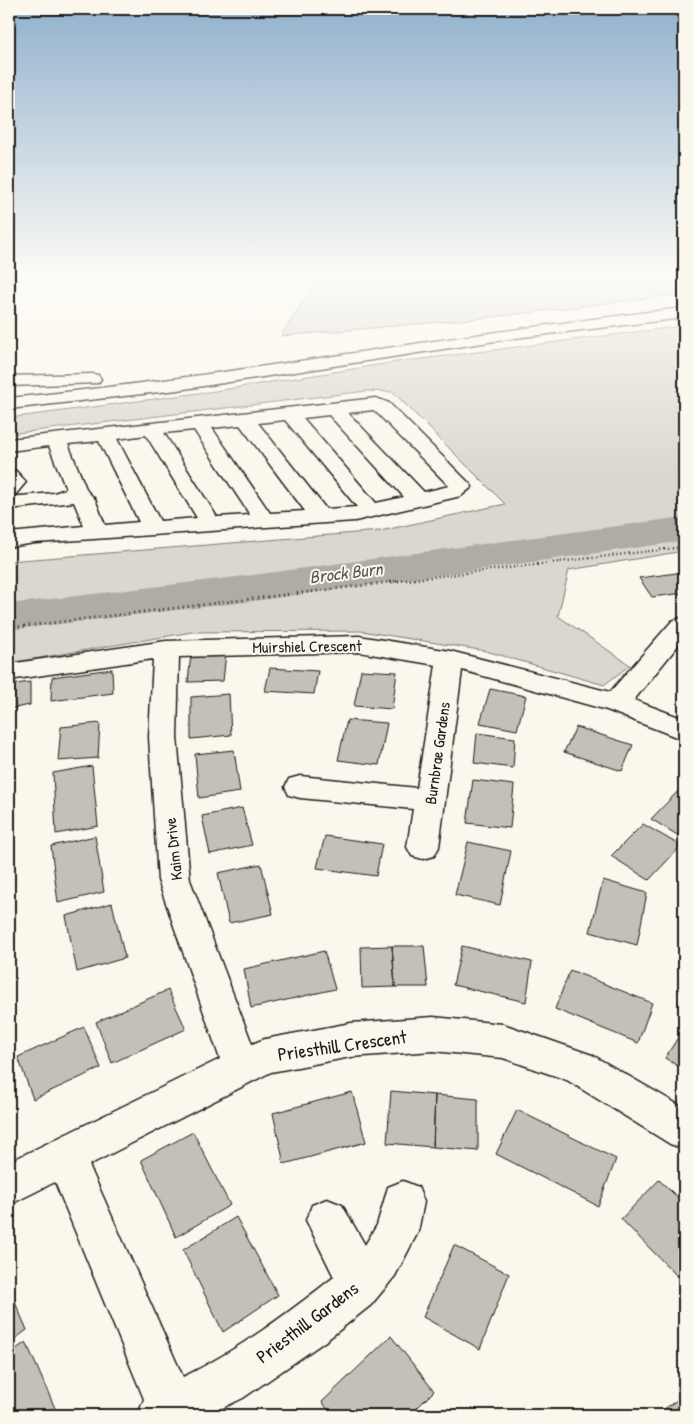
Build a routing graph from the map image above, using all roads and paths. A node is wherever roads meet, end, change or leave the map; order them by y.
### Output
1 (374, 342) edge
2 (460, 342) edge
3 (116, 379) junction
4 (9, 381) edge
5 (9, 390) edge
6 (137, 390) junction
7 (9, 404) edge
8 (333, 408) junction
9 (9, 409) edge
10 (289, 413) junction
11 (244, 418) junction
12 (199, 423) junction
13 (150, 428) junction
14 (105, 434) junction
15 (56, 439) junction
16 (9, 445) edge
17 (9, 475) edge
18 (9, 490) edge
19 (71, 495) junction
20 (419, 500) junction
21 (9, 503) edge
22 (371, 510) junction
23 (320, 516) junction
24 (264, 520) junction
25 (211, 524) junction
26 (153, 528) junction
27 (97, 532) junction
28 (35, 536) junction
29 (9, 540) edge
30 (684, 547) edge
31 (684, 625) edge
32 (9, 628) edge
33 (166, 649) junction
34 (450, 659) junction
35 (9, 672) edge
36 (616, 703) junction
37 (684, 730) edge
38 (300, 787) dead end
39 (430, 800) junction
40 (423, 846) dead end
41 (242, 1068) junction
42 (684, 1130) edge
43 (64, 1156) junction
44 (9, 1184) edge
45 (404, 1202) dead end
46 (327, 1220) dead end
47 (361, 1282) junction
48 (167, 1412) edge

1 - 3 main road
2 - 6 main road
3 - 4 main road
3 - 5 main road
6 - 7 main road
6 - 9 main road
8 - 10 main road
8 - 20 main road
8 - 20 main road
10 - 11 main road
10 - 22 main road
11 - 12 main road
11 - 23 main road
12 - 13 main road
12 - 24 main road
13 - 14 main road
13 - 25 main road
14 - 15 main road
14 - 26 main road
15 - 16 main road
15 - 19 main road
17 - 18 main road
19 - 21 main road
19 - 27 main road
20 - 22 main road
21 - 28 main road
22 - 23 main road
23 - 24 main road
24 - 25 main road
25 - 26 main road
26 - 27 main road
27 - 28 main road
28 - 29 main road
30 - 32 path
31 - 36 main road
33 - 34 main road, Muirshiel Crescent
33 - 35 main road, Muirshiel Crescent
33 - 41 main road, Kaim Drive
34 - 36 main road, Muirshiel Crescent
34 - 39 main road, Burnbrae Gardens
36 - 37 main road, Muirshiel Crescent
38 - 39 main road
39 - 40 main road, Burnbrae Gardens
41 - 42 main road, Priesthill Crescent
41 - 43 main road, Priesthill Crescent
43 - 44 main road, Priesthill Crescent
43 - 48 main road, Priesthill Gardens
45 - 47 main road, Priesthill Gardens
46 - 47 main road
47 - 48 main road, Priesthill Gardens

